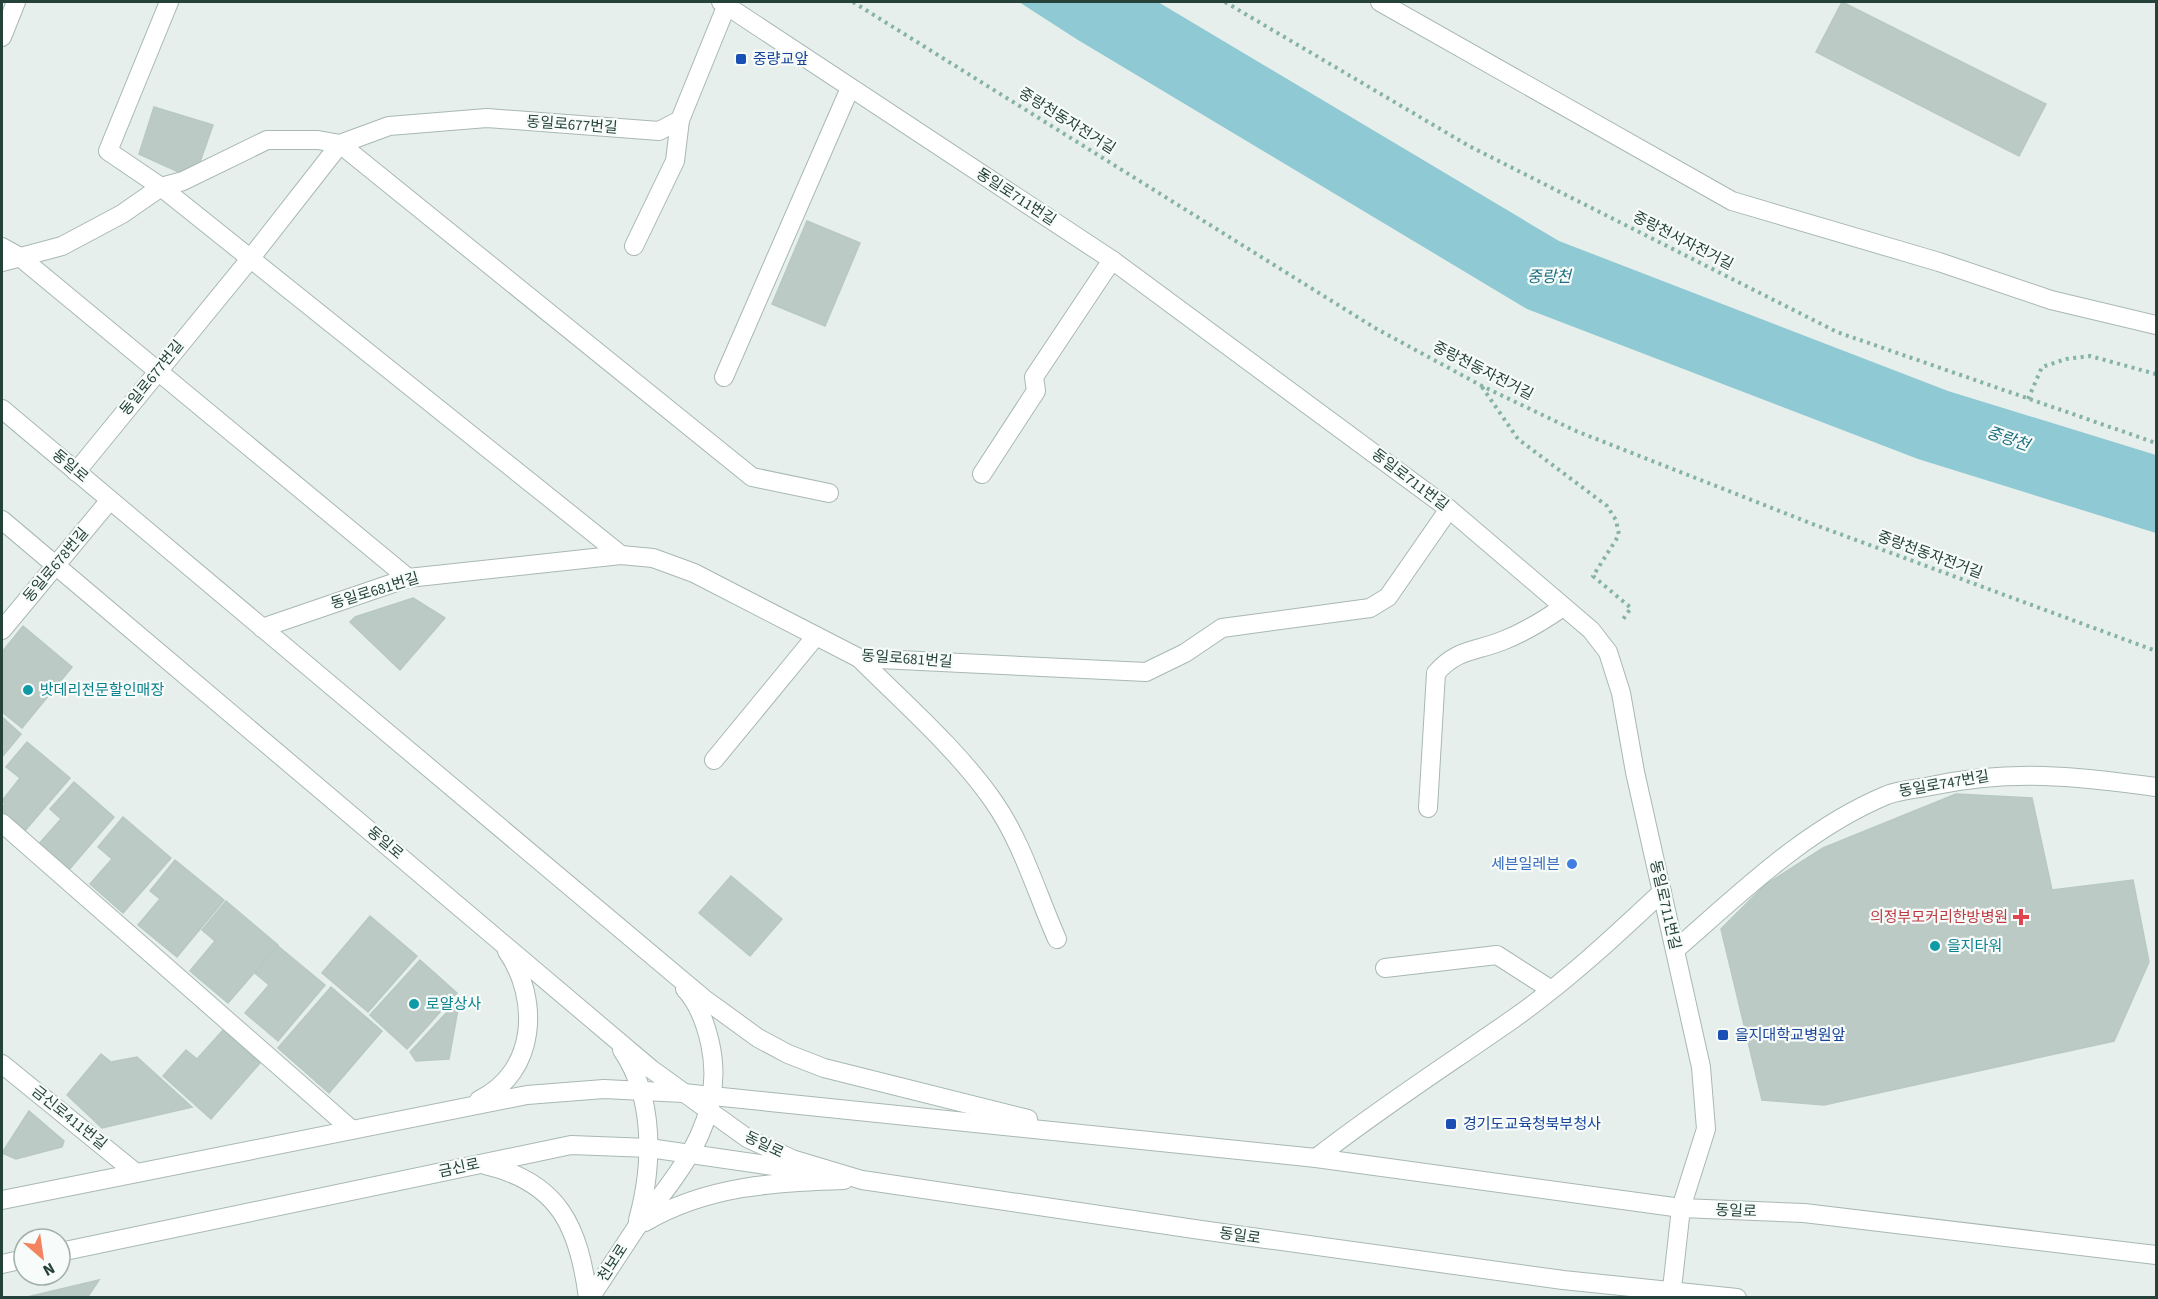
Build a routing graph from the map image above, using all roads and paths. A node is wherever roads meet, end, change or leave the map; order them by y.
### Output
1 (16, 2) edge
2 (169, 2) edge
3 (853, 2) edge
4 (1225, 2) edge
5 (1380, 2) edge
6 (725, 3) edge
7 (2, 37) edge
8 (850, 88) junction
9 (680, 120) junction
10 (340, 144) junction
11 (161, 187) junction
12 (634, 246) dead end
13 (2, 247) edge
14 (20, 257) junction
15 (250, 259) junction
16 (1112, 260) junction
17 (2, 262) edge
18 (2157, 325) edge
19 (158, 371) junction
20 (2157, 374) edge
21 (724, 377) dead end
22 (1482, 386) junction
23 (2028, 399) junction
24 (2, 409) edge
25 (2157, 443) edge
26 (76, 472) junction
27 (982, 474) dead end
28 (829, 493) dead end
29 (110, 500) junction
30 (1449, 509) junction
31 (2, 520) edge
32 (621, 555) junction
33 (55, 566) junction
34 (408, 578) junction
35 (1563, 607) junction
36 (1620, 624) dead end
37 (262, 628) junction
38 (2, 630) edge
39 (816, 636) junction
40 (2157, 651) edge
41 (859, 658) junction
42 (714, 760) dead end
43 (2157, 787) edge
44 (1428, 808) dead end
45 (2, 824) edge
46 (1662, 892) junction
47 (497, 937) junction
48 (1056, 939) dead end
49 (1675, 950) junction
50 (663, 963) junction
51 (1385, 968) dead end
52 (1550, 989) junction
53 (591, 1017) junction
54 (2, 1064) edge
55 (641, 1090) junction
56 (683, 1093) junction
57 (712, 1104) junction
58 (463, 1108) junction
59 (352, 1130) junction
60 (1091, 1135) junction
61 (649, 1148) junction
62 (691, 1153) junction
63 (1316, 1158) junction
64 (480, 1164) junction
65 (136, 1173) junction
66 (862, 1180) junction
67 (2, 1200) edge
68 (1682, 1208) junction
69 (636, 1228) junction
70 (72, 1249) edge
71 (2157, 1255) edge
72 (1671, 1295) edge
73 (589, 1298) edge
74 (1737, 1298) edge

1 - 7 street
2 - 11 street
3 - 22 path, 중랑천동자전거길
4 - 23 path, 중랑천서자전거길
5 - 18 street
6 - 8 street, 동일로711번길
6 - 9 street
8 - 16 street, 동일로711번길
8 - 21 street
9 - 10 street, 동일로677번길
9 - 12 street
10 - 11 street, 동일로677번길
10 - 15 street, 동일로677번길
10 - 28 street
11 - 14 street, 동일로677번길
11 - 15 street
13 - 14 street
14 - 17 street, 동일로677번길
14 - 19 street
15 - 19 street, 동일로677번길
15 - 32 street
16 - 27 street
16 - 30 street, 동일로711번길
19 - 26 street, 동일로677번길
19 - 34 street
20 - 23 path
22 - 36 path
22 - 40 path, 중랑천동자전거길
23 - 25 path, 중랑천서자전거길
24 - 26 street, 동일로
26 - 29 street, 동일로
29 - 33 street, 동일로678번길
29 - 37 street, 동일로
30 - 35 street, 동일로711번길
30 - 41 street, 동일로681번길
31 - 33 street, 동일로
32 - 34 street, 동일로681번길
32 - 39 street, 동일로681번길
33 - 38 street, 동일로678번길
33 - 47 street, 동일로
34 - 37 street, 동일로681번길
35 - 44 street
35 - 46 street, 동일로711번길
37 - 50 street, 동일로
39 - 41 street, 동일로681번길
39 - 42 street
41 - 48 street
43 - 49 street, 동일로747번길
45 - 59 street
46 - 49 street, 동일로711번길
46 - 52 street
47 - 53 street, 동일로
47 - 58 street
49 - 68 street, 동일로711번길
50 - 57 street
50 - 60 street
51 - 52 street
52 - 63 street
53 - 55 street
53 - 56 street, 동일로
54 - 65 street, 금신로411번길
55 - 56 street
55 - 58 street
55 - 61 street
56 - 57 street
57 - 60 street, 동일로
57 - 62 street, 천보로
57 - 66 street, 동일로
58 - 59 street
59 - 65 street
60 - 63 street, 동일로
61 - 62 street, 금신로
61 - 64 street, 금신로
61 - 69 street
62 - 66 street, 금신로
62 - 69 street, 천보로
63 - 68 street, 동일로
64 - 70 street, 금신로
64 - 73 street
65 - 67 street
66 - 69 street
66 - 72 street, 동일로
68 - 71 street, 동일로
68 - 72 street, 동일로711번길
69 - 73 street, 천보로
72 - 74 street, 동일로

